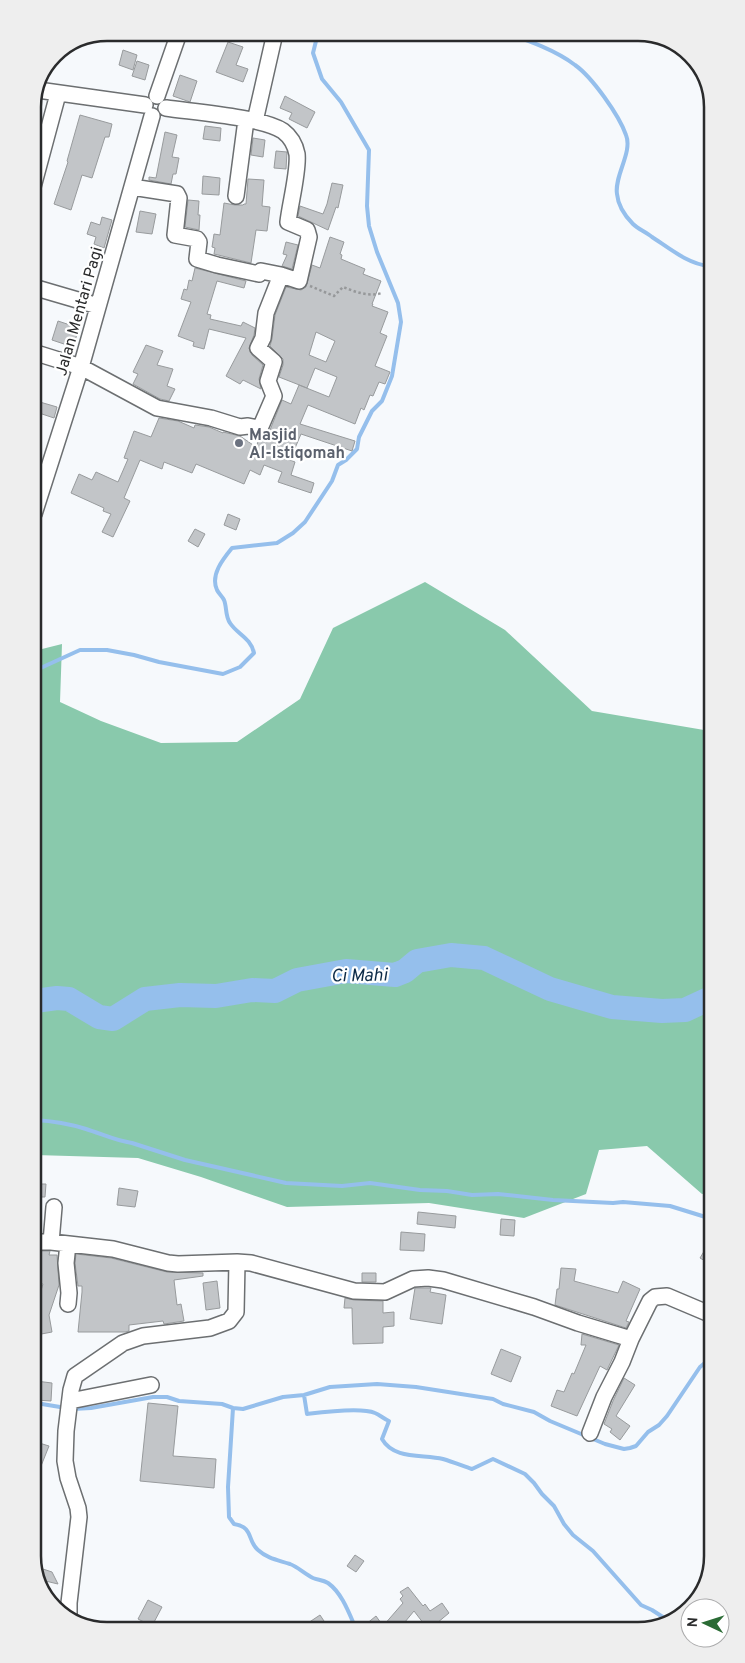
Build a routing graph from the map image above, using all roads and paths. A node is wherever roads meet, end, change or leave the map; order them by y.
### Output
1 (176, 41) edge
2 (272, 41) edge
3 (44, 91) edge
4 (58, 94) junction
5 (155, 106) junction
6 (250, 120) junction
7 (41, 157) edge
8 (132, 187) junction
9 (236, 196) dead end
10 (281, 275) junction
11 (299, 282) junction
12 (41, 289) edge
13 (382, 293) dead end
14 (98, 306) junction
15 (41, 354) edge
16 (81, 367) junction
17 (41, 492) edge
18 (54, 1207) dead end
19 (43, 1242) edge
20 (68, 1244) junction
21 (237, 1262) junction
22 (68, 1304) dead end
23 (704, 1312) edge
24 (631, 1339) junction
25 (151, 1385) dead end
26 (70, 1401) junction
27 (590, 1433) dead end
28 (69, 1609) edge

1 - 5 street, Jalan Mentari Pagi
2 - 6 street
3 - 4 street
4 - 5 street
4 - 7 street
5 - 6 street
5 - 8 street, Jalan Mentari Pagi
6 - 9 street
6 - 11 street
8 - 10 street
8 - 14 street, Jalan Mentari Pagi
10 - 11 street
10 - 16 street
11 - 13 path
12 - 14 street
14 - 16 street, Jalan Mentari Pagi
15 - 16 street
16 - 17 street, Jalan Mentari Pagi
18 - 19 street
19 - 20 street
20 - 21 street
20 - 22 street
21 - 24 street
21 - 26 street
23 - 24 street
24 - 27 street
25 - 26 street
26 - 28 street

